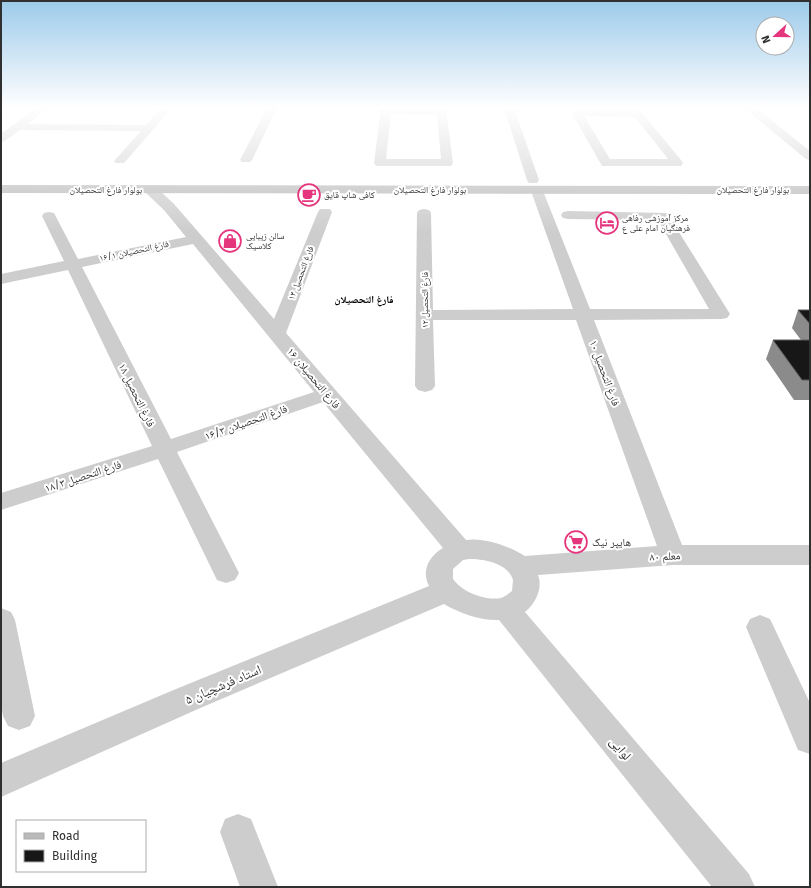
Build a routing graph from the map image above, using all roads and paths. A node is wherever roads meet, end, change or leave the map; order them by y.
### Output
1 (131, 149) edge
2 (251, 149) edge
3 (382, 149) edge
4 (446, 149) edge
5 (523, 149) edge
6 (598, 149) edge
7 (666, 149) edge
8 (801, 149) edge
9 (810, 157) edge
10 (246, 160) dead end
11 (120, 161) dead end
12 (1, 179) edge
13 (810, 180) edge
14 (535, 186) junction
15 (1, 189) edge
16 (151, 190) junction
17 (184, 190) junction
18 (810, 190) edge
19 (169, 207) junction
20 (324, 212) dead end
21 (424, 213) dead end
22 (568, 214) dead end
23 (49, 216) dead end
24 (196, 239) junction
25 (73, 264) junction
26 (1, 279) edge
27 (583, 314) junction
28 (425, 315) junction
29 (277, 334) junction
30 (425, 386) dead end
31 (327, 394) junction
32 (165, 450) junction
33 (1, 502) edge
34 (460, 550) junction
35 (673, 555) junction
36 (810, 555) edge
37 (520, 566) junction
38 (226, 573) dead end
39 (446, 591) junction
40 (505, 608) junction
41 (1, 620) edge
42 (760, 627) dead end
43 (19, 716) dead end
44 (806, 722) edge
45 (1, 780) edge
46 (238, 832) dead end
47 (259, 887) edge
48 (736, 887) edge

1 - 11 street
2 - 10 street
3 - 4 street
5 - 14 street, فارغ التحصیل ۱۰
6 - 7 street
8 - 9 street
12 - 14 main road, بولوار فارغ التحصیلان
13 - 14 main road, بولوار فارغ التحصیلان
14 - 17 main road, بولوار فارغ التحصیلان
14 - 18 main road, بولوار فارغ التحصیلان
14 - 27 street, فارغ التحصیل ۱۰
15 - 16 main road, بولوار فارغ التحصیلان
16 - 17 main road, بولوار فارغ التحصیلان
16 - 19 street, فارغ التحصیلان ۱۶
17 - 19 street
19 - 24 street, فارغ التحصیلان ۱۶
20 - 29 street, فارغ التحصیل ۱۴
21 - 28 street, فارغ التحصیل ۱۲
22 - 27 street
23 - 25 street, فارغ التحصیل ۱۸
24 - 25 street, فارغ التحصیلان ۱۶/۱
24 - 29 street, فارغ التحصیلان ۱۶
25 - 26 street, فارغ التحصیلان ۱۶/۱
25 - 32 street, فارغ التحصیل ۱۸
27 - 28 street
27 - 35 street, فارغ التحصیل ۱۰
28 - 30 street, فارغ التحصیل ۱۲
29 - 31 street, فارغ التحصیلان ۱۶
31 - 32 street, فارغ التحصیلان ۱۶/۳
31 - 34 street, فارغ التحصیلان ۱۶
32 - 33 street, فارغ التحصیل ۱۸/۳
32 - 38 street, فارغ التحصیل ۱۸
34 - 37 street
34 - 39 street
35 - 36 street, معلم ۸۰
35 - 37 street, معلم ۸۰
37 - 40 street
39 - 40 street
39 - 45 street, استاد فرشچیان ۵
40 - 48 street, لوایی
41 - 43 street
42 - 44 street
46 - 47 street

